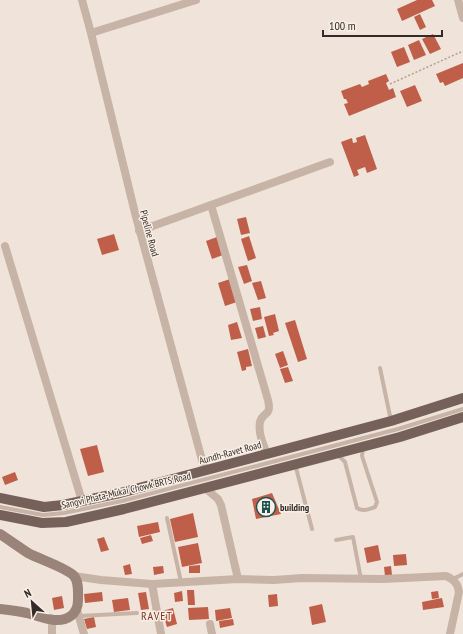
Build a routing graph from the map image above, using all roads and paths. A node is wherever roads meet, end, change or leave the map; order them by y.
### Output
1 (82, 0) edge
2 (196, 0) edge
3 (458, 0) edge
4 (463, 18) edge
5 (91, 33) junction
6 (463, 51) edge
7 (390, 84) dead end
8 (330, 162) dead end
9 (211, 205) junction
10 (139, 231) junction
11 (5, 246) dead end
12 (380, 368) dead end
13 (463, 398) edge
14 (463, 409) edge
15 (463, 417) edge
16 (391, 421) junction
17 (364, 446) junction
18 (267, 454) junction
19 (333, 454) junction
20 (295, 464) junction
21 (205, 471) junction
22 (205, 488) junction
23 (0, 498) edge
24 (82, 501) junction
25 (0, 507) edge
26 (0, 515) edge
27 (167, 518) dead end
28 (312, 529) dead end
29 (0, 534) edge
30 (336, 540) dead end
31 (463, 574) edge
32 (74, 576) junction
33 (238, 579) junction
34 (361, 579) junction
35 (453, 579) junction
36 (181, 583) junction
37 (152, 584) junction
38 (0, 609) edge
39 (78, 613) junction
40 (137, 613) dead end
41 (52, 620) junction
42 (210, 624) dead end
43 (52, 634) edge
44 (84, 634) edge
45 (161, 634) edge
46 (212, 634) edge
47 (450, 634) edge

1 - 5 street, Pipeline Road
2 - 5 street
3 - 4 street
5 - 10 street, Pipeline Road
6 - 7 path
8 - 9 street
9 - 10 street
9 - 18 street
10 - 21 street, Pipeline Road
11 - 24 street
12 - 16 lane
13 - 16 main road, Aundh-Ravet Road
14 - 25 lane, Sangvi Phata-Mukai Chowk BRTS Road
15 - 17 main road
16 - 18 main road, Aundh-Ravet Road
17 - 19 main road
17 - 19 lane
18 - 21 main road, Aundh-Ravet Road
19 - 20 main road
20 - 22 main road
20 - 28 lane
21 - 24 main road, Aundh-Ravet Road
22 - 26 main road
22 - 33 street
23 - 24 main road, Aundh-Ravet Road
27 - 36 lane
29 - 32 main road
30 - 34 lane
31 - 35 lane
32 - 37 street
32 - 39 main road
33 - 34 street
33 - 36 street
34 - 35 street
35 - 47 street
36 - 37 street
37 - 45 street
38 - 41 main road
39 - 40 lane
39 - 41 main road
39 - 44 street
41 - 43 street
42 - 46 street

